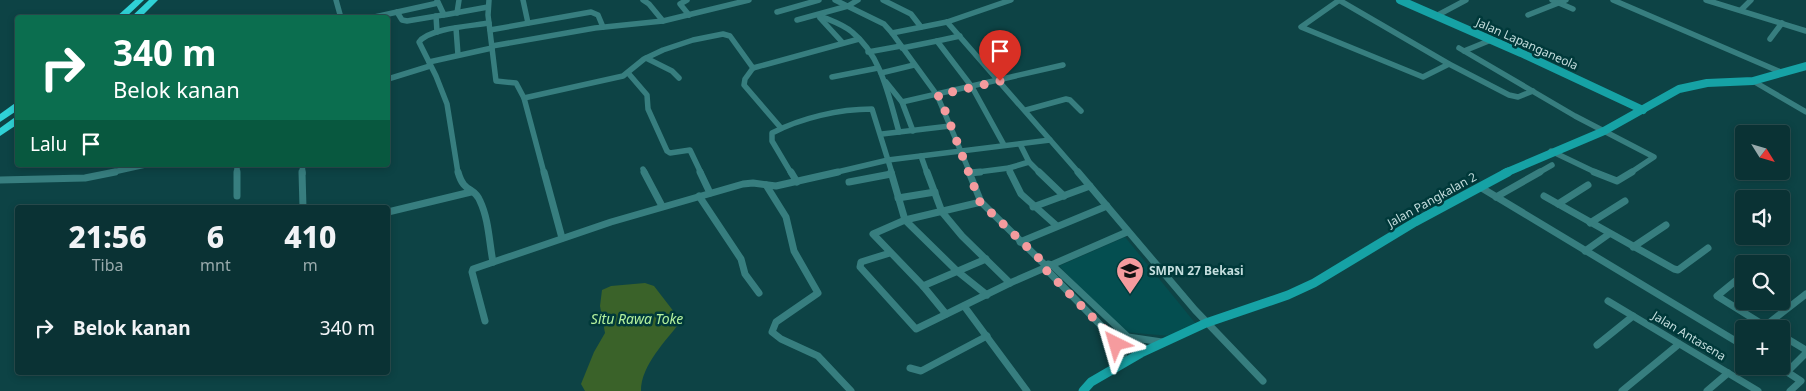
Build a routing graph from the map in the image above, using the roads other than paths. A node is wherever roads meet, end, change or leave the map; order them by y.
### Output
1 (140, 0) edge
2 (154, 0) edge
3 (336, 0) edge
4 (459, 0) edge
5 (489, 0) edge
6 (523, 0) edge
7 (642, 0) edge
8 (687, 0) edge
9 (749, 0) edge
10 (819, 0) edge
11 (835, 0) edge
12 (858, 0) edge
13 (883, 0) edge
14 (1339, 0) edge
15 (1400, 0) edge
16 (1466, 0) edge
17 (1552, 0) edge
18 (1566, 0) edge
19 (1613, 0) edge
20 (1706, 0) edge
21 (1751, 0) edge
22 (438, 1) edge
23 (1005, 1) edge
24 (1560, 3) junction
25 (848, 6) junction
26 (488, 7) junction
27 (1573, 9) dead end
28 (1741, 10) junction
29 (397, 12) junction
30 (777, 12) dead end
31 (457, 13) junction
32 (122, 15) edge
33 (137, 15) edge
34 (340, 15) edge
35 (384, 15) edge
36 (443, 15) junction
37 (689, 15) junction
38 (818, 15) junction
39 (1528, 15) dead end
40 (436, 16) junction
41 (1436, 16) junction
42 (797, 20) dead end
43 (663, 21) junction
44 (947, 22) junction
45 (489, 23) junction
46 (528, 23) junction
47 (1782, 23) junction
48 (603, 27) junction
49 (456, 28) junction
50 (921, 28) junction
51 (490, 30) junction
52 (1806, 31) edge
53 (437, 32) junction
54 (892, 33) junction
55 (960, 36) junction
56 (859, 39) junction
57 (1770, 39) dead end
58 (1491, 40) junction
59 (937, 41) junction
60 (842, 42) junction
61 (492, 47) junction
62 (901, 47) junction
63 (1462, 50) joint
64 (868, 52) junction
65 (458, 56) junction
66 (646, 58) junction
67 (430, 64) junction
68 (1450, 64) junction
69 (914, 65) junction
70 (1063, 65) dead end
71 (1806, 66) edge
72 (753, 68) junction
73 (879, 70) junction
74 (1783, 72) junction
75 (629, 74) junction
76 (832, 77) dead end
77 (390, 78) edge
78 (679, 78) dead end
79 (885, 81) junction
80 (1000, 81) junction
81 (1753, 81) junction
82 (972, 87) junction
83 (1533, 91) junction
84 (938, 95) junction
85 (524, 98) junction
86 (902, 102) junction
87 (15, 106) edge
88 (1026, 110) junction
89 (1644, 110) junction
90 (1081, 111) dead end
91 (1806, 112) edge
92 (0, 118) edge
93 (15, 120) edge
94 (950, 126) junction
95 (781, 128) junction
96 (913, 131) junction
97 (1604, 131) junction
98 (899, 132) junction
99 (0, 133) edge
100 (882, 134) junction
101 (1050, 140) junction
102 (1020, 144) junction
103 (1004, 145) junction
104 (960, 151) junction
105 (1551, 151) junction
106 (921, 156) junction
107 (888, 160) junction
108 (1029, 162) junction
109 (1552, 166) dead end
110 (136, 167) edge
111 (237, 167) edge
112 (302, 167) edge
113 (1009, 168) junction
114 (643, 169) dead end
115 (969, 173) junction
116 (891, 174) junction
117 (0, 180) edge
118 (797, 182) junction
119 (849, 182) dead end
120 (1588, 185) dead end
121 (766, 186) junction
122 (1090, 186) junction
123 (1480, 187) junction
124 (472, 191) junction
125 (710, 192) junction
126 (935, 192) junction
127 (237, 196) dead end
128 (699, 196) junction
129 (1064, 196) junction
130 (1544, 196) dead end
131 (1496, 197) junction
132 (898, 198) junction
133 (1625, 201) dead end
134 (980, 202) junction
135 (1558, 204) junction
136 (303, 205) edge
137 (662, 206) junction
138 (1107, 206) junction
139 (1033, 207) junction
140 (390, 212) edge
141 (942, 212) junction
142 (905, 220) junction
143 (1590, 223) junction
144 (1666, 225) dead end
145 (1057, 226) junction
146 (1127, 232) junction
147 (1609, 234) junction
148 (562, 238) junction
149 (1020, 242) junction
150 (1633, 247) junction
151 (1708, 248) dead end
152 (1585, 251) junction
153 (890, 254) junction
154 (986, 258) junction
155 (493, 262) junction
156 (1046, 265) junction
157 (957, 272) junction
158 (1735, 281) edge
159 (1010, 283) junction
160 (923, 286) junction
161 (759, 293) dead end
162 (1806, 294) edge
163 (986, 295) junction
164 (1608, 301) dead end
165 (964, 306) junction
166 (1735, 308) edge
167 (1738, 310) edge
168 (946, 314) junction
169 (1633, 316) junction
170 (1755, 320) edge
171 (1775, 320) edge
172 (486, 321) dead end
173 (1206, 323) junction
174 (1125, 335) junction
175 (987, 336) junction
176 (1116, 341) junction
177 (1735, 341) edge
178 (1790, 341) edge
179 (1167, 342) junction
180 (1679, 344) junction
181 (1597, 345) dead end
182 (1806, 351) edge
183 (1126, 361) junction
184 (910, 368) dead end
185 (1790, 369) edge
186 (1728, 373) junction
187 (1790, 374) edge
188 (1264, 381) dead end
189 (1803, 382) edge
190 (851, 391) edge
191 (1027, 391) edge
192 (1083, 391) edge
193 (1622, 391) edge
194 (1707, 391) edge
195 (1758, 391) edge
196 (1790, 391) edge

1 - 32 highway
2 - 33 highway
3 - 34 street
4 - 31 street
5 - 26 street
6 - 46 street
7 - 43 street
8 - 37 street
9 - 37 street
10 - 30 street
11 - 25 street
12 - 25 street
13 - 50 street
14 - 68 street
14 - 68 street
15 - 41 street, Jalan Lapanganeola
16 - 41 street
17 - 24 street
18 - 24 street
19 - 74 street
20 - 28 street
21 - 28 street
22 - 29 street
22 - 36 street
23 - 44 street
24 - 27 street
24 - 39 street
25 - 38 street
25 - 54 street
26 - 31 street
26 - 45 street
28 - 47 street
29 - 35 street
29 - 40 street
31 - 36 street
36 - 40 street
37 - 43 street
38 - 42 street
38 - 56 street
38 - 60 street
40 - 53 street
41 - 58 street, Jalan Lapanganeola
43 - 48 street
44 - 50 street
44 - 55 street
45 - 49 street
45 - 51 street
46 - 48 street
46 - 51 street
47 - 52 street
47 - 57 street
48 - 61 street
49 - 53 street
49 - 65 street
50 - 54 street
51 - 61 street
53 - 67 street
54 - 62 street
55 - 59 street
55 - 80 street
56 - 60 street
56 - 64 street
58 - 63 street
58 - 89 street, Jalan Lapanganeola
59 - 62 street
59 - 82 street
60 - 72 street
61 - 65 street
61 - 85 street
62 - 64 street
62 - 69 street
63 - 83 street
64 - 73 street
65 - 67 street
66 - 72 street
66 - 75 street
66 - 78 street
67 - 77 street
67 - 124 street
68 - 83 street
69 - 73 street
69 - 84 street
70 - 80 street
71 - 74 street, Jalan Pangkalan 2
72 - 95 street
73 - 76 street
73 - 79 street
74 - 81 street, Jalan Pangkalan 2
75 - 85 street
75 - 125 street
79 - 86 street
79 - 98 street
80 - 82 street
80 - 88 street
81 - 89 street, Jalan Pangkalan 2
81 - 91 street
82 - 84 street
82 - 103 street
83 - 97 street
84 - 86 street
84 - 94 street
85 - 148 street
86 - 96 street
87 - 92 highway
88 - 90 street
88 - 101 street
89 - 97 street, Jalan Pangkalan 2
93 - 99 highway
94 - 96 street
94 - 104 street
95 - 100 street
95 - 118 street
96 - 98 street
97 - 105 street, Jalan Pangkalan 2
97 - 105 street
98 - 100 street
100 - 107 street
101 - 102 street
101 - 122 street
102 - 103 street
102 - 108 street
103 - 104 street
104 - 106 street
104 - 115 street
105 - 123 street, Jalan Pangkalan 2
106 - 107 street
106 - 126 street
107 - 116 street
107 - 118 street
108 - 113 street
108 - 129 street
109 - 131 street
110 - 117 street
111 - 127 street
112 - 136 street
113 - 115 street
113 - 139 street
114 - 137 street
115 - 134 street
116 - 119 street
116 - 132 street
118 - 121 street
120 - 135 street
121 - 125 street
121 - 190 street
122 - 129 street
122 - 138 street
123 - 131 street
123 - 173 street, Jalan Pangkalan 2
124 - 140 street
124 - 155 street
125 - 128 street
126 - 132 street
126 - 141 street
128 - 137 street
128 - 161 street
129 - 139 street
130 - 135 street
131 - 152 street
132 - 142 street
133 - 143 street
134 - 141 street
134 - 149 street
135 - 143 street
137 - 148 street
138 - 145 street
138 - 146 street
139 - 145 street
141 - 142 street
141 - 154 street
142 - 153 street
142 - 157 street
143 - 147 street
144 - 150 street
145 - 149 street
146 - 156 street
146 - 173 street
147 - 150 street
147 - 152 street
148 - 155 street
149 - 156 street
150 - 151 street
152 - 177 street
153 - 160 street
153 - 168 street
154 - 157 street
154 - 159 street
155 - 172 street
156 - 159 street
156 - 174 street
156 - 176 street
157 - 160 street
157 - 163 street
158 - 166 street
159 - 163 street
160 - 168 street
162 - 171 street
163 - 165 street
164 - 169 street, Jalan Antasena
165 - 168 street
165 - 175 street
167 - 170 street
169 - 180 street, Jalan Antasena
169 - 181 street
173 - 179 street, Jalan Pangkalan 2
173 - 188 street
174 - 176 street
174 - 179 street
175 - 184 street
175 - 191 street
176 - 183 street
178 - 182 street
179 - 183 street, Jalan Pangkalan 2
180 - 186 street, Jalan Antasena
180 - 193 street
182 - 185 street
183 - 192 street, Jalan Pangkalan 2
186 - 194 street
186 - 195 street, Jalan Antasena
187 - 189 street
189 - 196 street

